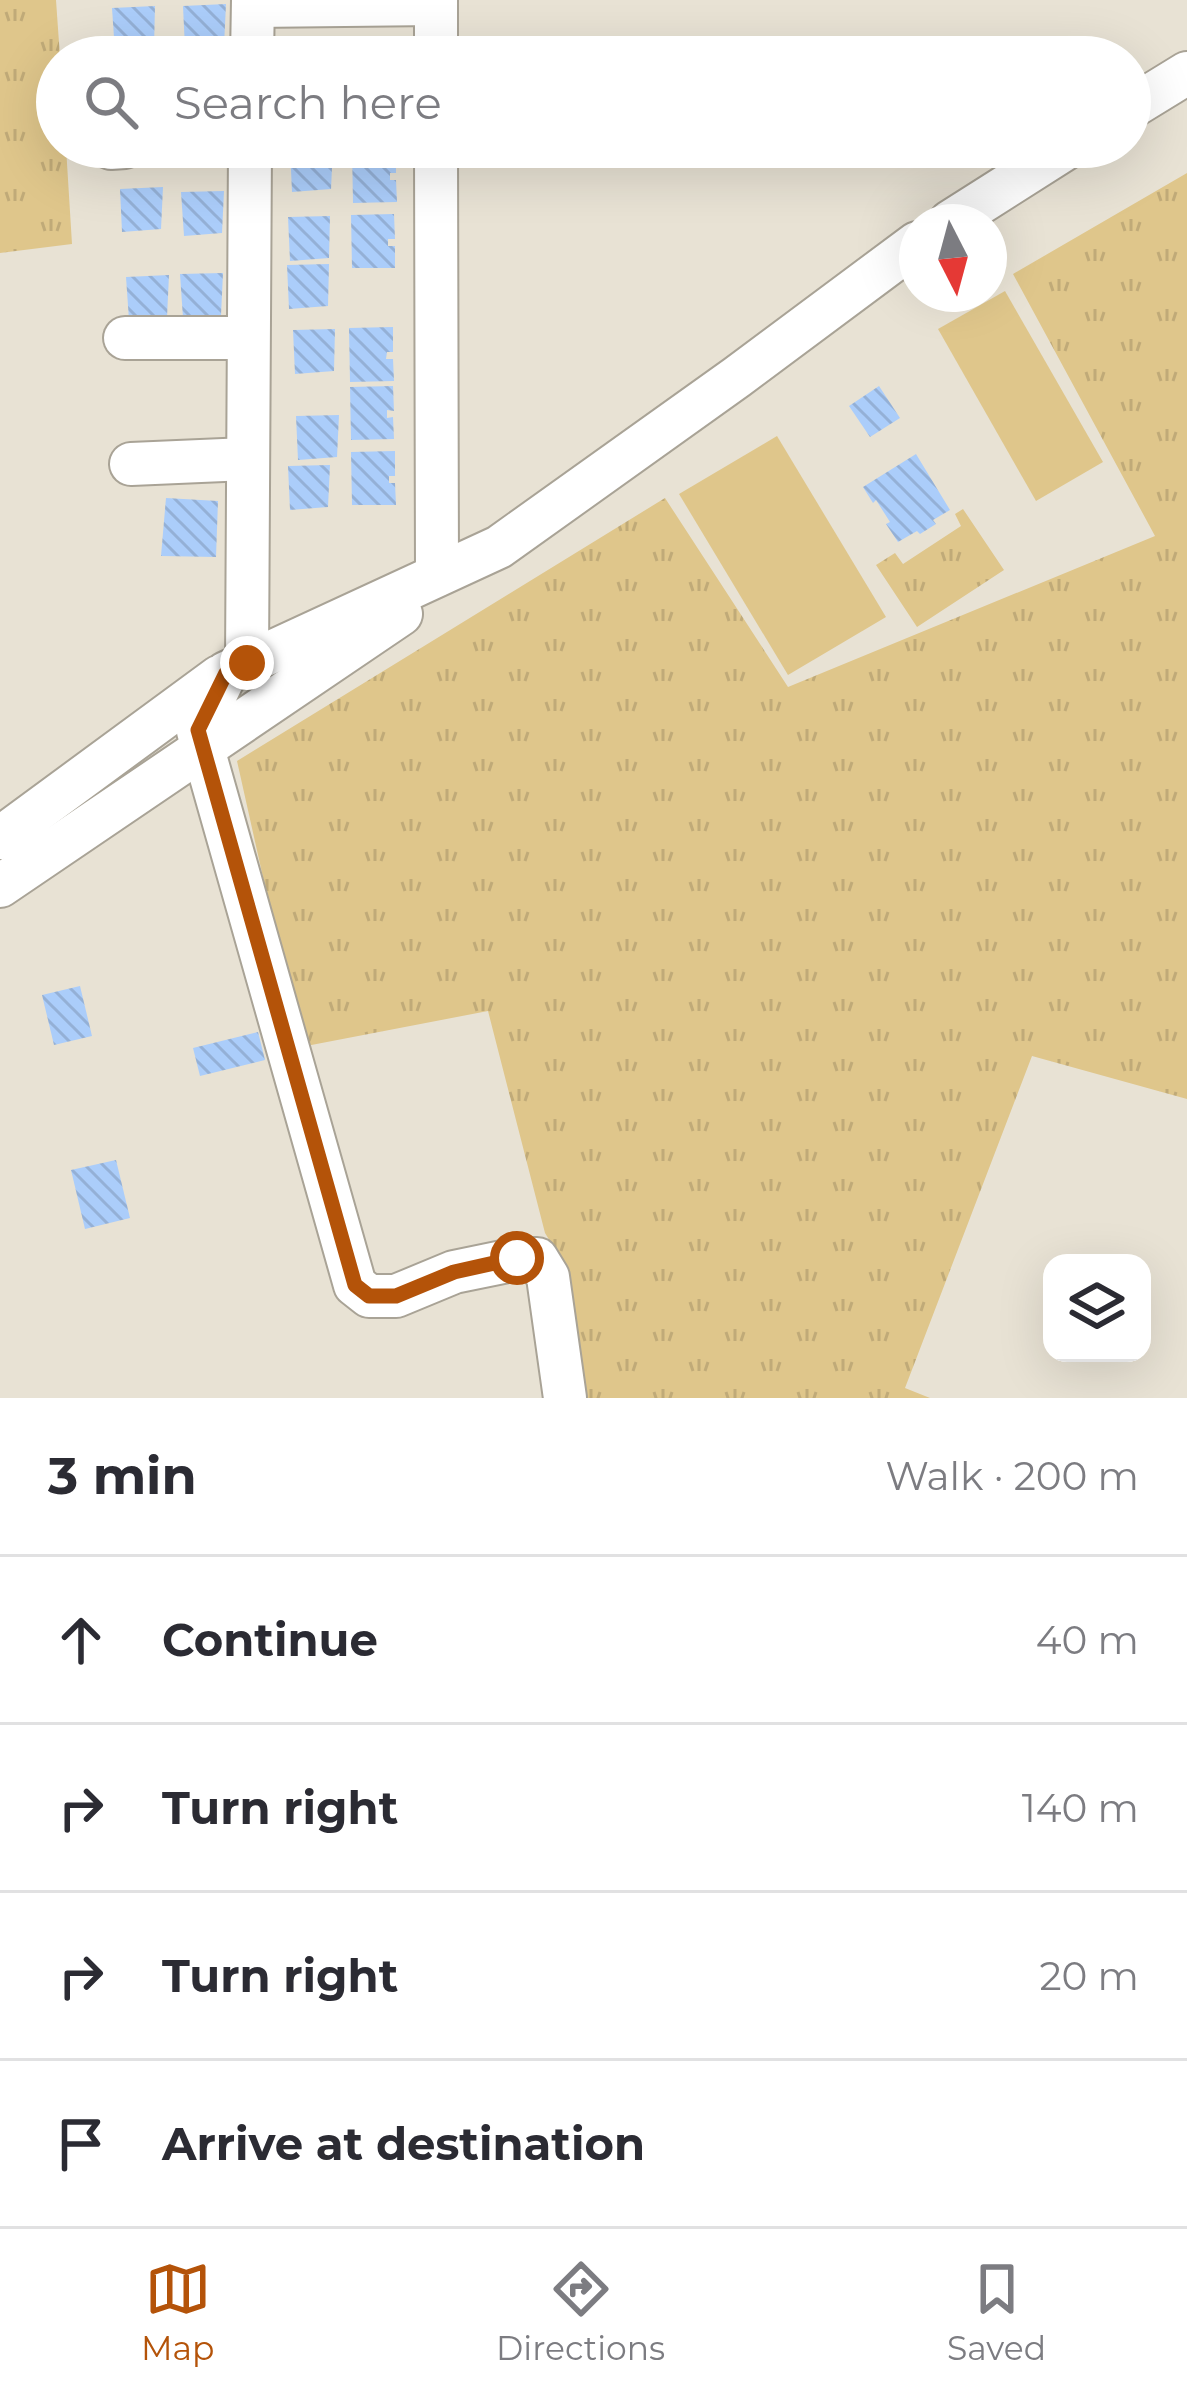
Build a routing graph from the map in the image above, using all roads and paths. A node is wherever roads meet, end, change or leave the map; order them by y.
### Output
1 (436, 2) edge
2 (253, 3) edge
3 (252, 36) edge
4 (436, 36) edge
5 (1187, 74) edge
6 (1151, 95) edge
7 (250, 168) edge
8 (436, 168) edge
9 (1034, 168) edge
10 (978, 204) edge
11 (899, 256) edge
12 (125, 338) dead end
13 (248, 338) junction
14 (247, 459) junction
15 (131, 464) dead end
16 (500, 547) junction
17 (436, 575) junction
18 (236, 668) junction
19 (203, 748) junction
20 (0, 838) edge
21 (0, 886) edge
22 (565, 1398) edge

1 - 2 street
1 - 4 street
2 - 3 street
5 - 6 street
7 - 13 street
8 - 17 street
9 - 10 street
11 - 16 street
12 - 13 street
13 - 14 street
14 - 15 street
14 - 18 street
16 - 17 street
16 - 18 street
16 - 19 street
17 - 18 street
18 - 19 street
18 - 20 street
19 - 21 street
19 - 22 street

